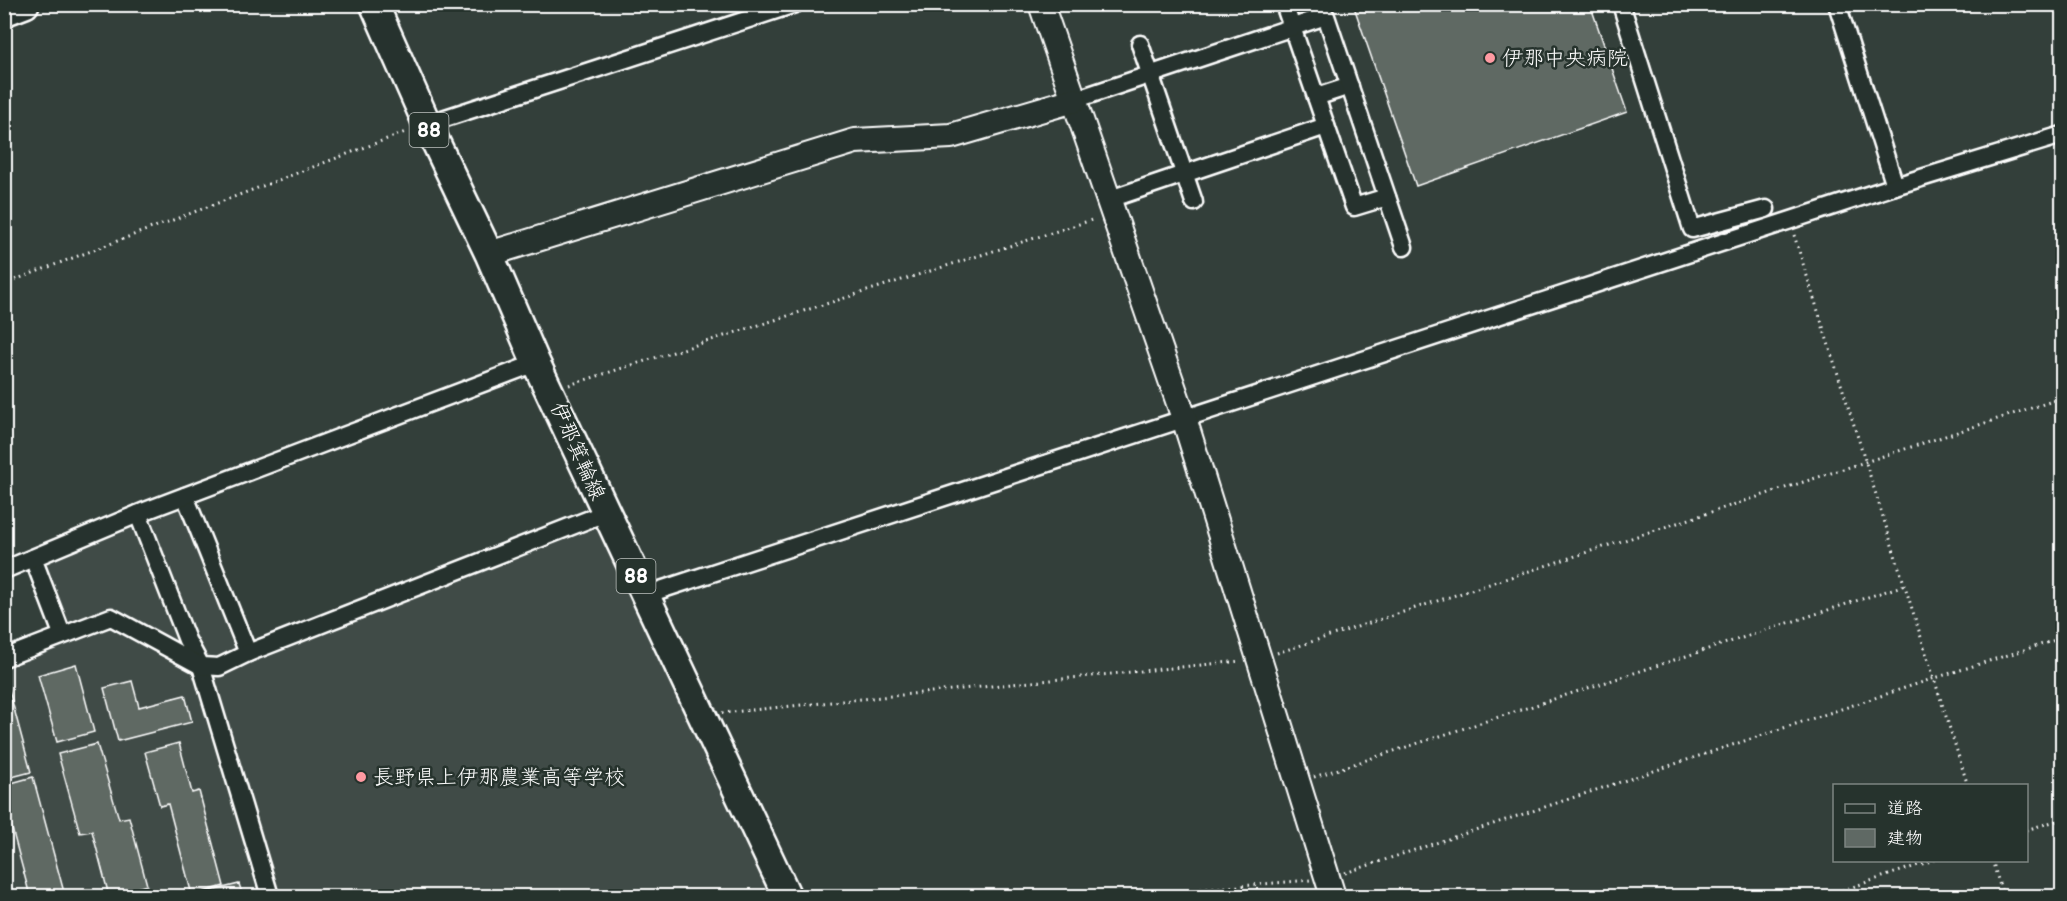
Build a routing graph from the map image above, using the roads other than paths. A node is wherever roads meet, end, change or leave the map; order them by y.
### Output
1 (25, 4) edge
2 (374, 4) edge
3 (795, 4) edge
4 (1041, 4) edge
5 (1284, 4) edge
6 (1621, 4) edge
7 (1837, 4) edge
8 (4, 12) edge
9 (1293, 29) junction
10 (1140, 44) dead end
11 (1151, 75) junction
12 (1350, 86) junction
13 (1316, 97) junction
14 (1074, 100) junction
15 (427, 124) junction
16 (1326, 126) junction
17 (2062, 135) edge
18 (1184, 174) junction
19 (1895, 186) junction
20 (1387, 197) junction
21 (1194, 202) dead end
22 (1112, 206) junction
23 (1766, 209) dead end
24 (1404, 247) dead end
25 (489, 254) junction
26 (536, 363) junction
27 (1184, 418) junction
28 (185, 496) junction
29 (605, 513) junction
30 (138, 514) junction
31 (33, 558) junction
32 (4, 570) edge
33 (645, 595) junction
34 (62, 634) junction
35 (248, 653) junction
36 (4, 658) edge
37 (201, 666) junction
38 (1331, 888) edge
39 (270, 897) edge
40 (787, 897) edge

1 - 8 main road
2 - 15 main road, 伊那箕輪線 / 88
3 - 15 street
4 - 14 street
5 - 9 street
6 - 23 street
7 - 19 street
9 - 11 street
9 - 12 street
9 - 13 street
10 - 11 street
11 - 14 street
11 - 18 street
12 - 13 street
12 - 20 street
13 - 16 street
14 - 22 street
14 - 25 street
15 - 25 main road, 伊那箕輪線 / 88
16 - 18 street
16 - 20 street
17 - 19 street
18 - 21 street
18 - 22 street
19 - 27 street
20 - 24 street
22 - 27 street
25 - 26 main road, 伊那箕輪線 / 88
26 - 28 street
26 - 29 main road, 伊那箕輪線 / 88
27 - 33 street
27 - 38 street
28 - 30 street
28 - 35 street
29 - 33 main road, 伊那箕輪線 / 88
29 - 35 street
30 - 31 street
30 - 37 street
31 - 32 street
31 - 34 street
33 - 40 main road, 伊那箕輪線 / 88
34 - 36 street
34 - 37 street
35 - 37 street
37 - 39 street

